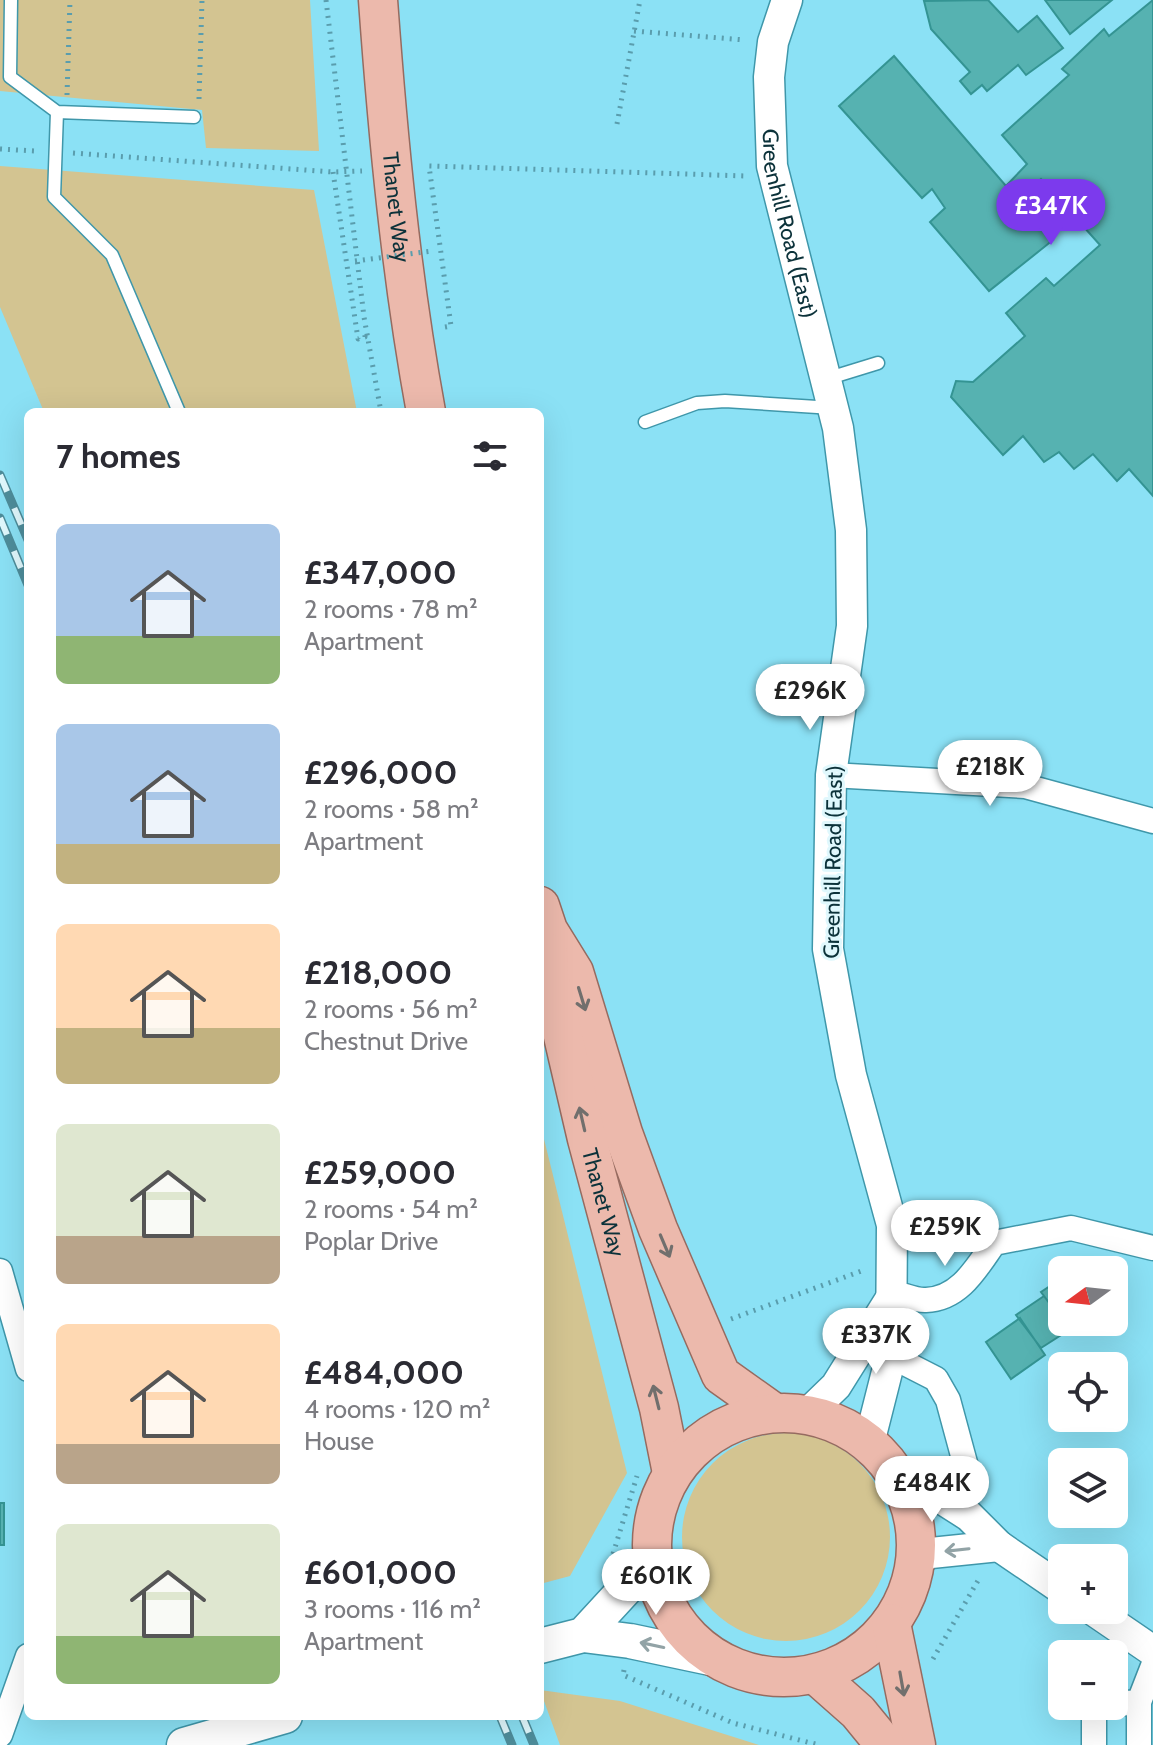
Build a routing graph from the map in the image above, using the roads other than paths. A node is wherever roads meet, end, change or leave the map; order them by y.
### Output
1 (11, 0) edge
2 (378, 0) edge
3 (787, 0) edge
4 (61, 112) junction
5 (194, 117) road end
6 (878, 363) dead end
7 (830, 393) junction
8 (177, 408) edge
9 (425, 408) edge
10 (645, 422) dead end
11 (831, 775) junction
12 (1153, 821) edge
13 (544, 918) edge
14 (892, 1225) junction
15 (994, 1243) junction
16 (1153, 1248) edge
17 (0, 1271) edge
18 (894, 1293) junction
19 (24, 1355) edge
20 (891, 1356) junction
21 (790, 1413) junction
22 (880, 1455) junction
23 (657, 1468) junction
24 (968, 1474) dead end
25 (999, 1546) junction
26 (653, 1559) junction
27 (916, 1560) junction
28 (1048, 1579) edge
29 (891, 1623) junction
30 (1113, 1624) edge
31 (583, 1635) junction
32 (544, 1645) edge
33 (1153, 1651) edge
34 (720, 1660) junction
35 (1153, 1666) edge
36 (24, 1667) edge
37 (815, 1674) junction
38 (1139, 1702) junction
39 (1128, 1703) edge
40 (271, 1720) edge
41 (1094, 1720) edge
42 (0, 1735) edge
43 (184, 1745) edge
44 (885, 1745) edge
45 (916, 1745) edge
46 (1094, 1745) edge
47 (1139, 1745) edge

1 - 4 lane
2 - 9 main road, Thanet Way
3 - 7 street, Greenhill Road (East)
4 - 5 lane
4 - 8 lane
6 - 7 lane
7 - 10 lane
7 - 11 street, Greenhill Road (East)
11 - 12 street
11 - 14 street, Greenhill Road (East)
13 -> 21 main road, Thanet Way
23 -> 13 main road, Thanet Way
14 - 15 street
14 - 18 street, Greenhill Road (East)
15 - 16 street
15 - 18 street
17 - 19 street
18 - 20 street, Greenhill Road (East)
18 - 21 street
20 - 22 street, Greenhill Road (East)
20 - 24 street
21 - 22 main road
21 - 23 main road
22 - 25 street
22 - 27 main road
23 - 26 main road
25 -> 27 street
25 - 28 street
26 - 31 main road
26 - 34 main road
27 - 29 main road
29 - 37 main road
29 -> 45 main road
30 - 33 street
31 - 32 main road
34 -> 31 main road
34 - 37 main road
35 - 38 street
36 - 42 street
37 - 44 main road
38 - 39 street
38 - 47 street
40 - 43 main road
41 - 46 street

